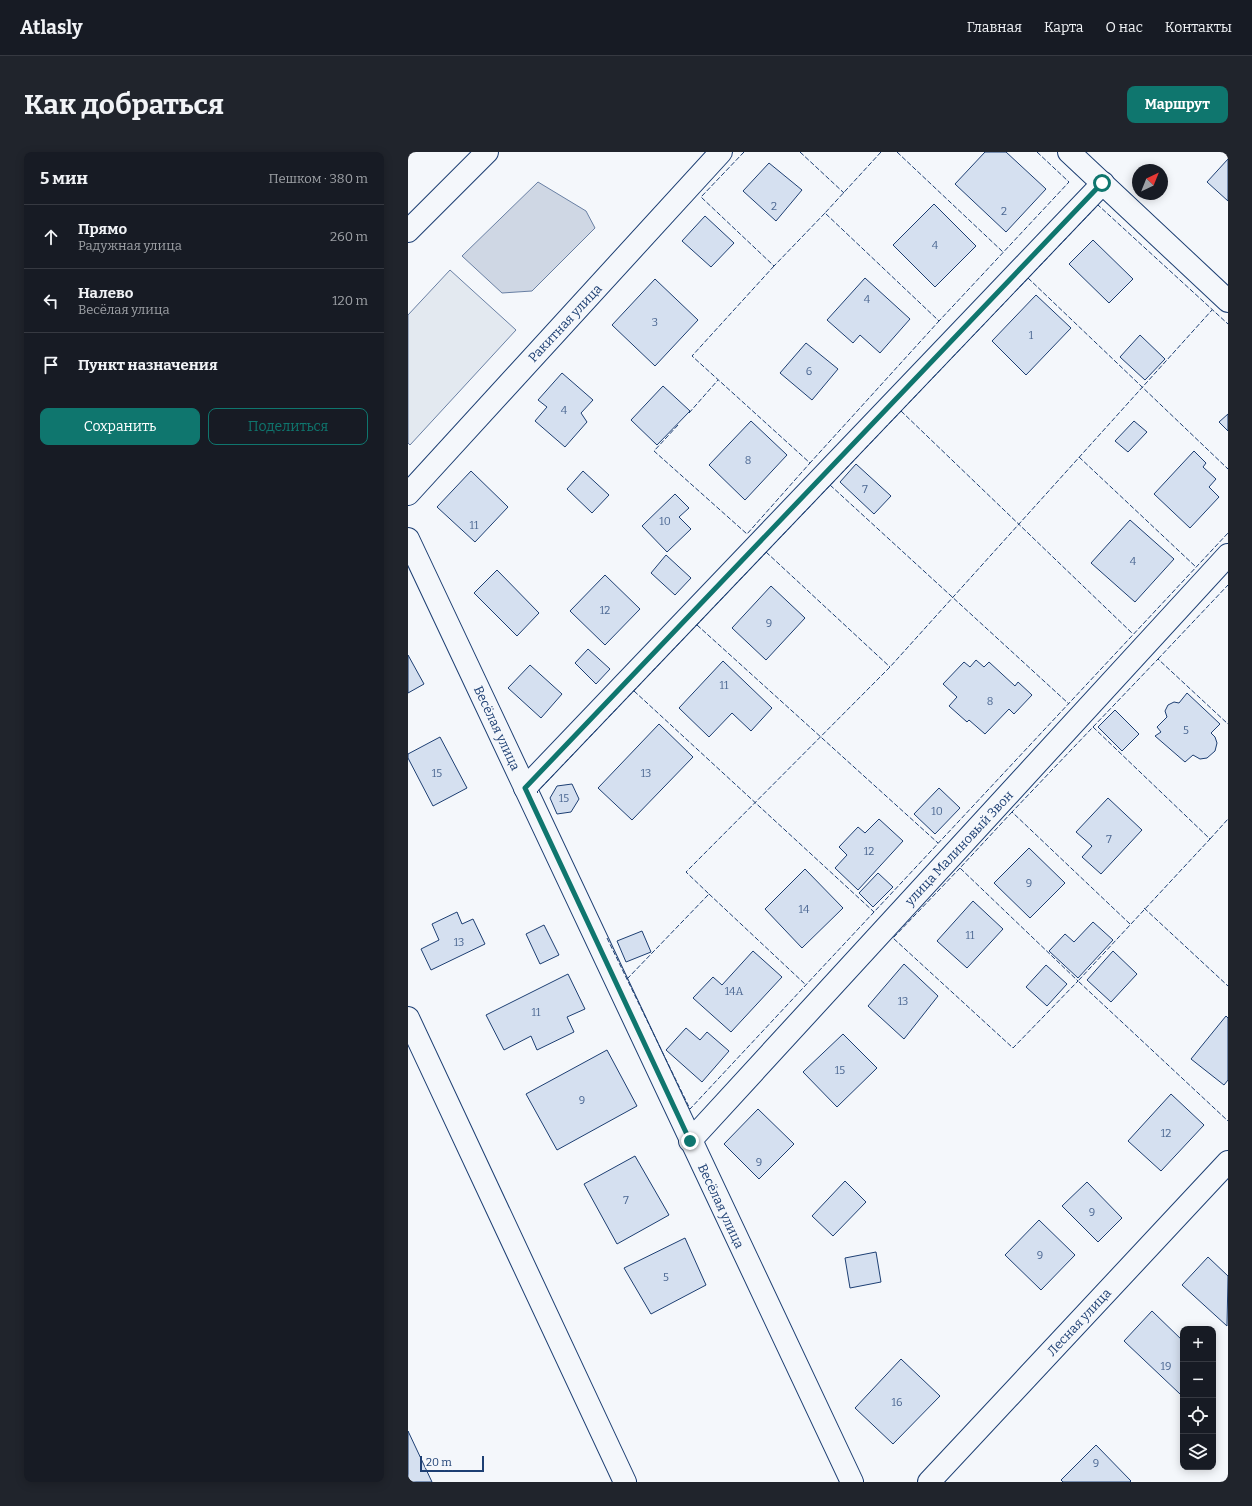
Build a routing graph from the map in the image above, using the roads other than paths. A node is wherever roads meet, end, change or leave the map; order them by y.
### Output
1 (487, 152) edge
2 (721, 152) edge
3 (1069, 152) edge
4 (1102, 183) junction
5 (408, 231) edge
6 (1228, 301) edge
7 (408, 494) edge
8 (408, 539) edge
9 (1228, 556) edge
10 (525, 788) junction
11 (408, 1018) edge
12 (690, 1141) junction
13 (1228, 1162) edge
14 (625, 1482) edge
15 (852, 1482) edge
16 (929, 1482) edge

1 - 5 street
2 - 7 street, Ракитная улица
3 - 4 street
4 - 6 street
4 - 10 street
8 - 10 street, Весёлая улица
9 - 12 street, улица Малиновый Звон
10 - 12 street, Весёлая улица
11 - 14 street
12 - 15 street, Весёлая улица
13 - 16 street, Лесная улица

